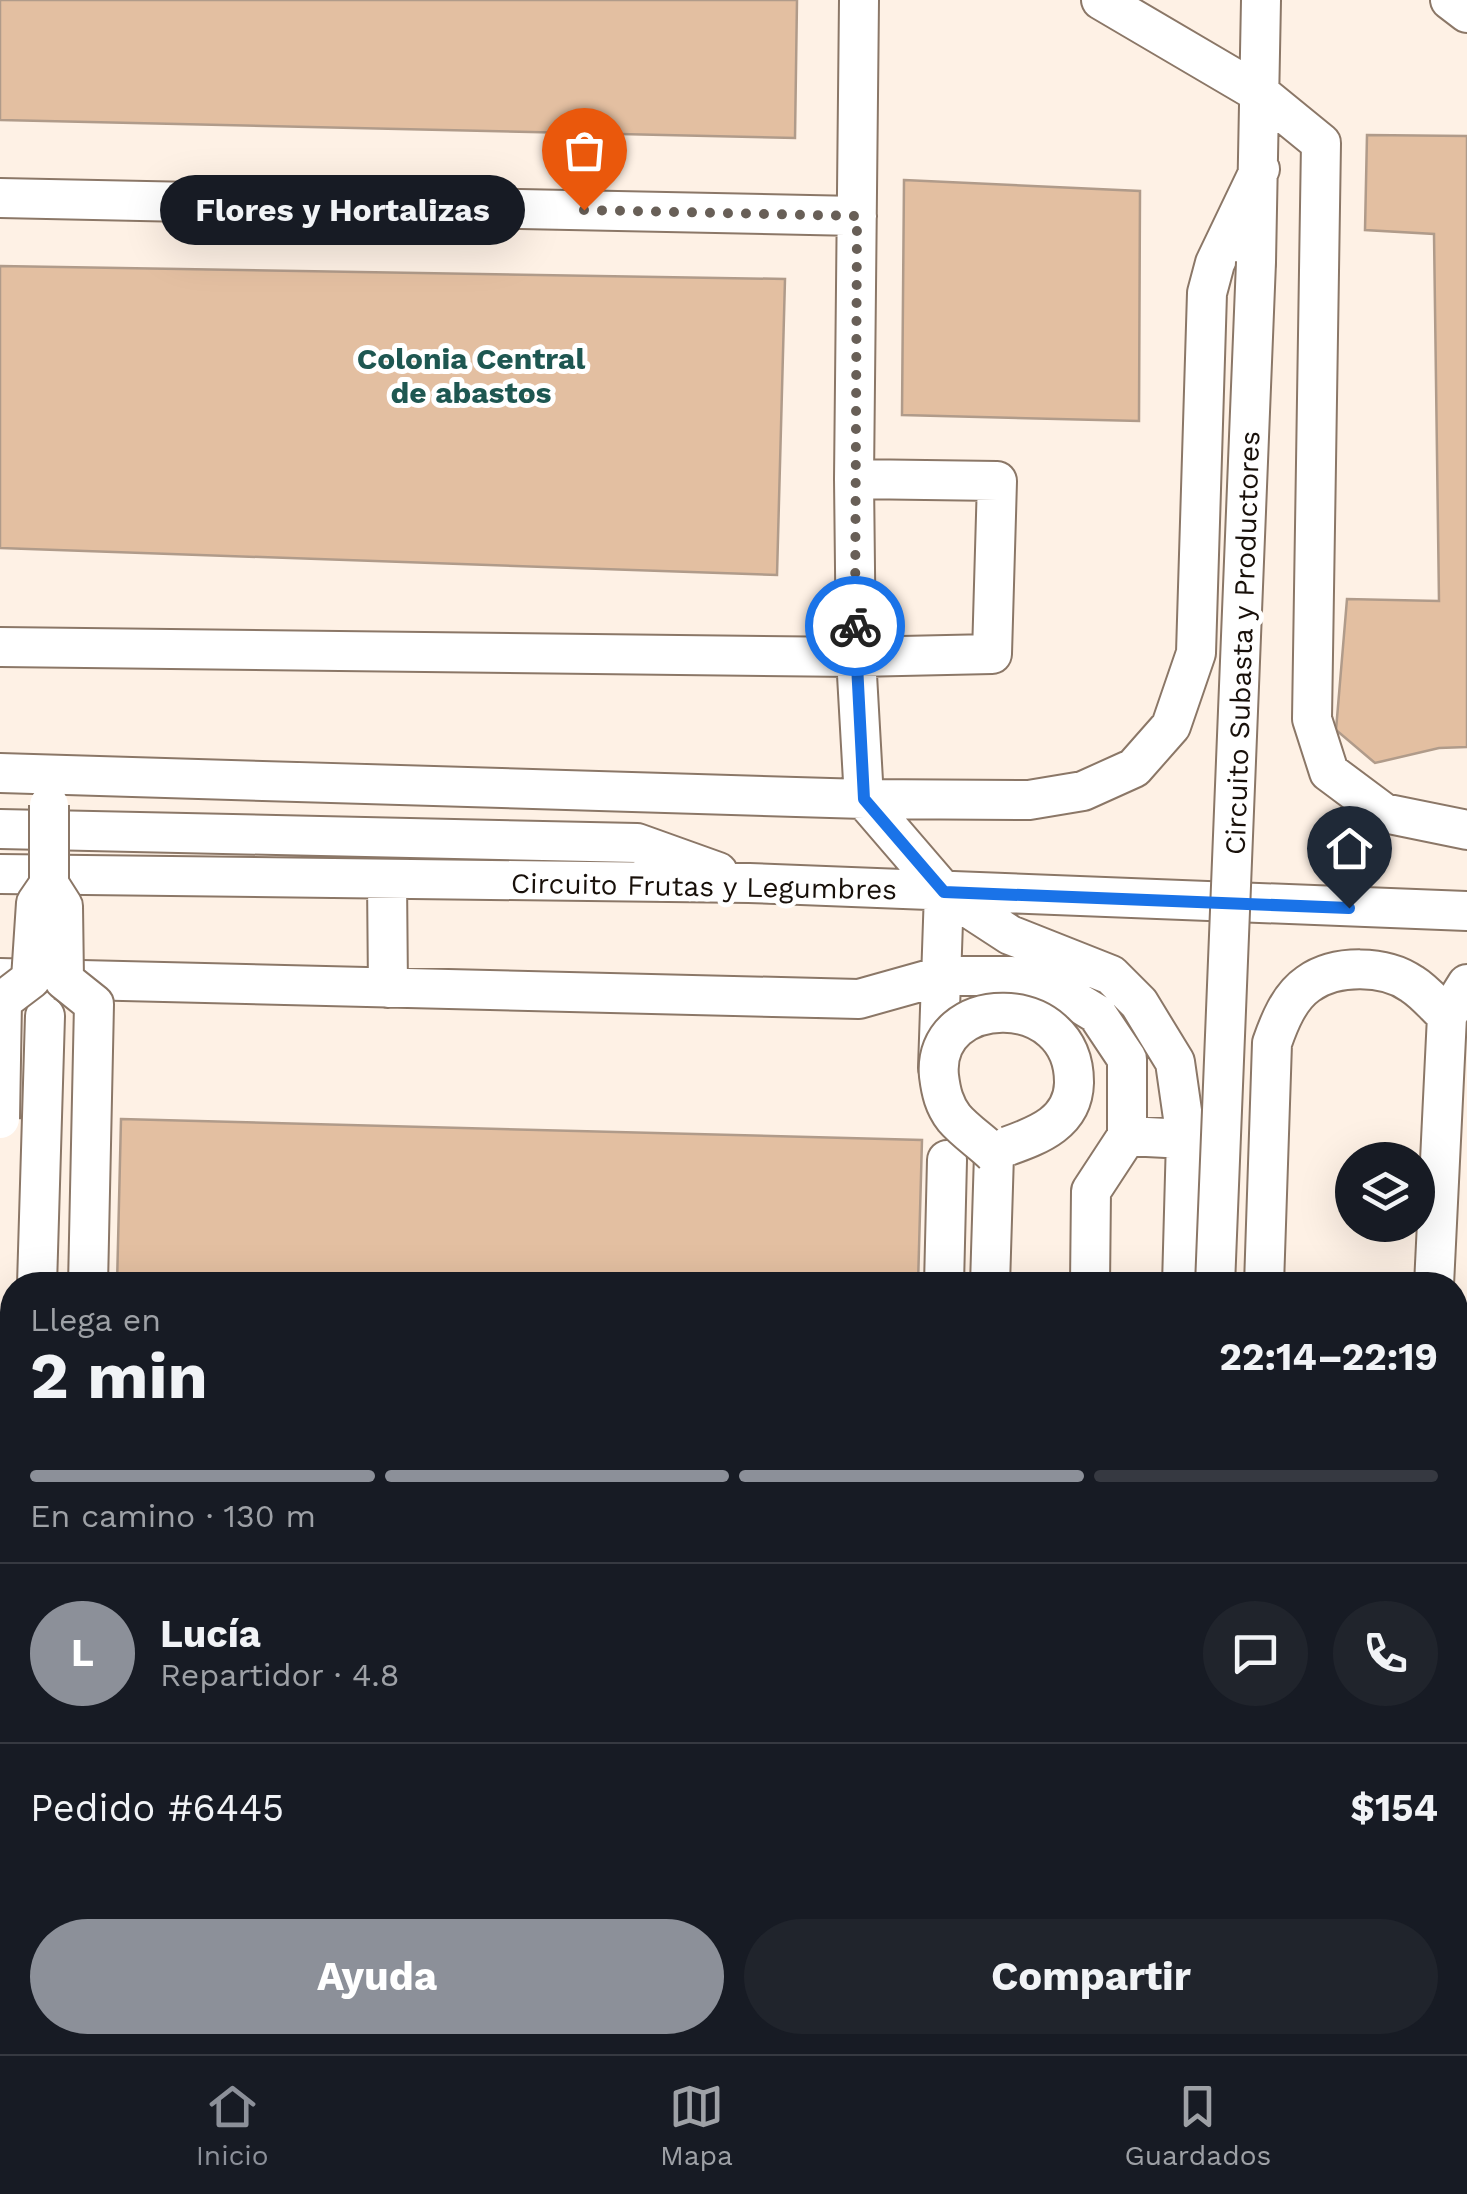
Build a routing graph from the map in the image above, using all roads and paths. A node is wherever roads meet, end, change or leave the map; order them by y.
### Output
1 (859, 0) edge
2 (1102, 0) edge
3 (1262, 0) edge
4 (1450, 0) edge
5 (1467, 12) edge
6 (1262, 94) junction
7 (1260, 169) junction
8 (0, 198) edge
9 (857, 216) junction
10 (854, 479) junction
11 (0, 647) edge
12 (856, 657) junction
13 (0, 773) edge
14 (706, 794) junction
15 (864, 799) junction
16 (0, 804) edge
17 (49, 818) junction
18 (0, 828) edge
19 (1467, 830) edge
20 (637, 831) junction
21 (0, 874) edge
22 (386, 880) junction
23 (749, 883) junction
24 (49, 884) junction
25 (944, 892) junction
26 (1467, 911) edge
27 (941, 976) junction
28 (0, 978) edge
29 (1467, 984) edge
30 (388, 988) junction
31 (45, 1016) dead end
32 (1446, 1016) junction
33 (0, 1119) edge
34 (1126, 1136) junction
35 (1186, 1139) junction
36 (985, 1146) edge
37 (985, 1146) edge
38 (985, 1146) edge
39 (985, 1146) edge
40 (947, 1160) dead end
41 (37, 1272) edge
42 (88, 1272) edge
43 (944, 1272) edge
44 (990, 1272) edge
45 (1090, 1272) edge
46 (1182, 1272) edge
47 (1216, 1272) edge
48 (1264, 1272) edge
49 (1435, 1272) edge

1 - 9 street
2 - 6 street
3 - 6 street, Circuito Subasta y Productores
4 - 5 street
6 - 7 street, Circuito Subasta y Productores
6 - 19 street
7 - 15 street
7 - 47 street, Circuito Subasta y Productores, bridge
8 - 9 street
9 - 10 street
10 - 12 street
10 - 12 street
11 - 12 street
12 - 15 street
13 - 14 street
14 - 15 street
14 - 20 street
15 - 25 street
16 - 17 street
17 - 18 street
17 - 20 street
17 - 24 street, bridge
20 - 23 street
21 - 22 street, Circuito Frutas y Legumbres
22 - 23 street, Circuito Frutas y Legumbres
22 - 30 street
23 - 25 street, Circuito Frutas y Legumbres
24 - 33 street, bridge
24 - 42 street, bridge
25 - 26 street, Circuito Frutas y Legumbres
25 - 27 street
25 - 35 street
27 - 30 street
27 - 34 street
27 - 36 street, bridge
28 - 30 street
29 - 32 street
31 - 41 street
32 - 48 street
32 - 49 street
34 - 35 street
34 - 45 street
35 - 46 street
37 - 38 street, bridge
39 - 44 street, bridge
40 - 43 street

